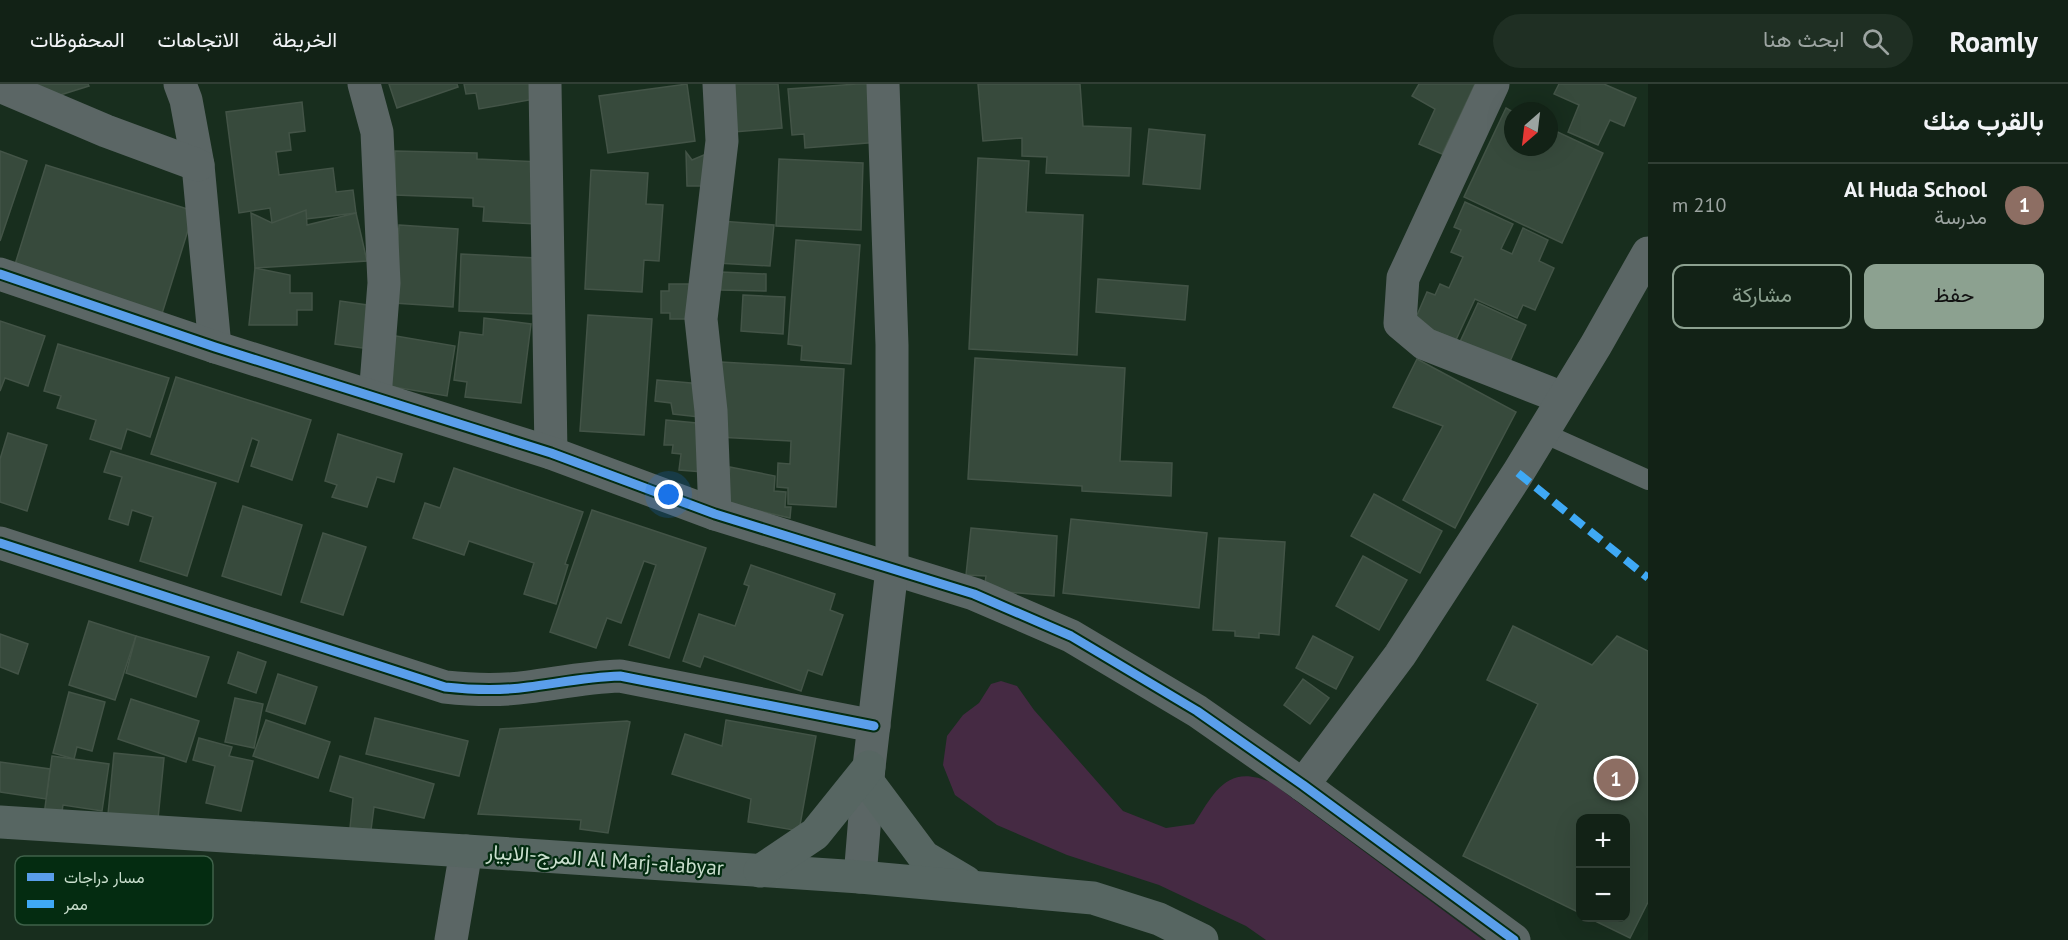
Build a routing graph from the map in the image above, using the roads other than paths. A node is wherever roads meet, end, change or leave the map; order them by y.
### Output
1 (180, 84) edge
2 (363, 84) edge
3 (545, 84) edge
4 (719, 84) edge
5 (883, 84) edge
6 (1493, 84) edge
7 (0, 86) edge
8 (198, 165) junction
9 (1648, 253) edge
10 (0, 274) edge
11 (215, 347) junction
12 (375, 397) junction
13 (1563, 399) junction
14 (1541, 432) junction
15 (551, 453) junction
16 (1648, 480) edge
17 (715, 514) junction
18 (0, 543) edge
19 (892, 569) junction
20 (874, 726) junction
21 (868, 774) junction
22 (1303, 785) junction
23 (0, 822) edge
24 (466, 851) junction
25 (760, 871) junction
26 (860, 878) junction
27 (975, 888) junction
28 (451, 940) edge
29 (1202, 940) edge
30 (1514, 940) edge

1 - 8 street
2 - 12 street
3 - 15 street
4 - 17 street
5 - 19 street
6 - 13 street
7 - 8 street
8 - 11 street
9 - 13 street
10 - 11 street
11 - 12 street
12 - 15 street
13 - 14 street
14 - 16 lane
14 - 22 street
15 - 17 street
17 - 19 street
18 - 20 street
19 - 20 street
19 - 22 street
20 - 21 street
21 - 25 main road
21 - 26 street
21 - 27 main road
22 - 30 street
23 - 24 main road, المرج-الابيار Al Marj-alabyar
24 - 25 main road, المرج-الابيار Al Marj-alabyar
24 - 28 street
25 - 26 main road, المرج-الابيار Al Marj-alabyar
26 - 27 main road, المرج-الابيار Al Marj-alabyar
27 - 29 main road, المرج-الابيار Al Marj-alabyar

